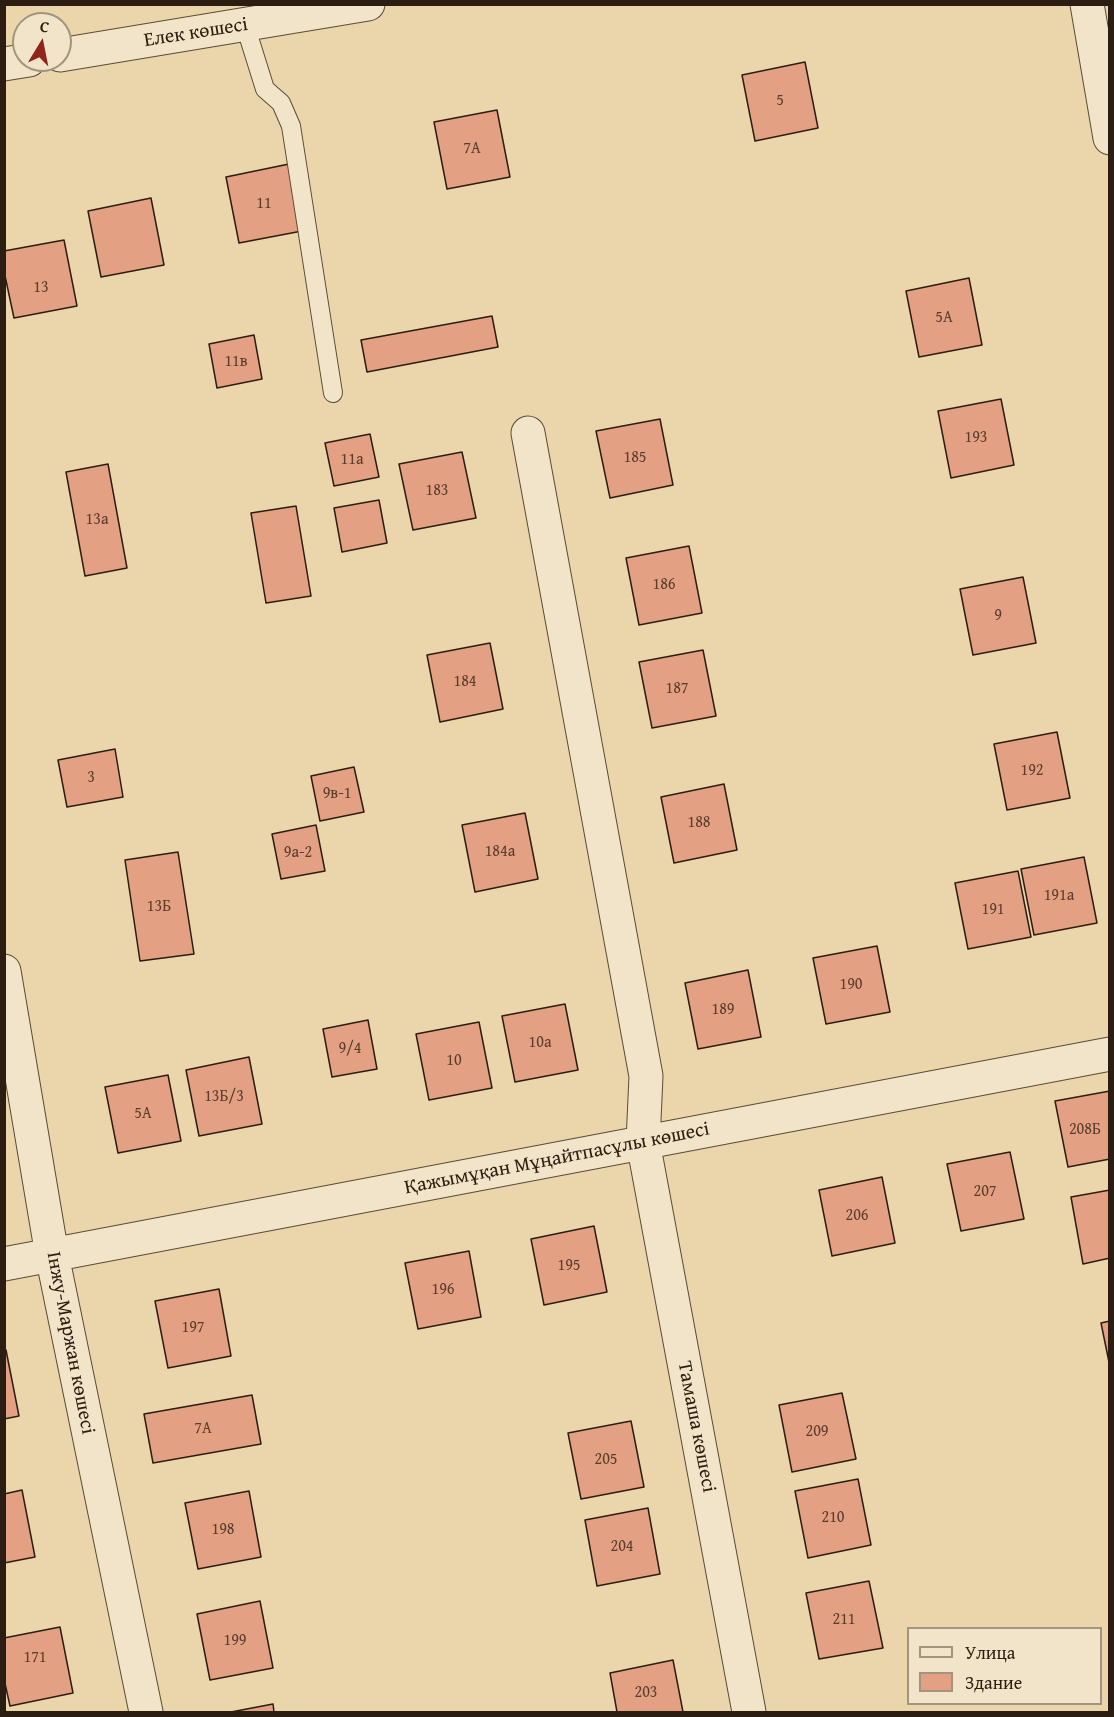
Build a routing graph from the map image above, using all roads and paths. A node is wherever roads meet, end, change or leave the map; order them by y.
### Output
1 (369, 4) edge
2 (1087, 4) edge
3 (245, 25) junction
4 (72, 53) edge
5 (1110, 138) edge
6 (333, 393) dead end
7 (528, 433) dead end
8 (4, 971) edge
9 (1110, 1054) edge
10 (643, 1142) junction
11 (52, 1255) junction
12 (4, 1264) edge
13 (146, 1713) edge
14 (749, 1713) edge

1 - 3 street, Елек көшесі
2 - 5 street
3 - 4 street, Елек көшесі
3 - 6 lane
7 - 10 street, Тамаша көшесі
8 - 11 street, Інжу-Маржан көшесі
9 - 10 street, Қажымұқан Мұңайтпасұлы көшесі
10 - 11 street, Қажымұқан Мұңайтпасұлы көшесі
10 - 14 street, Тамаша көшесі
11 - 12 street, Қажымұқан Мұңайтпасұлы көшесі
11 - 13 street, Інжу-Маржан көшесі

